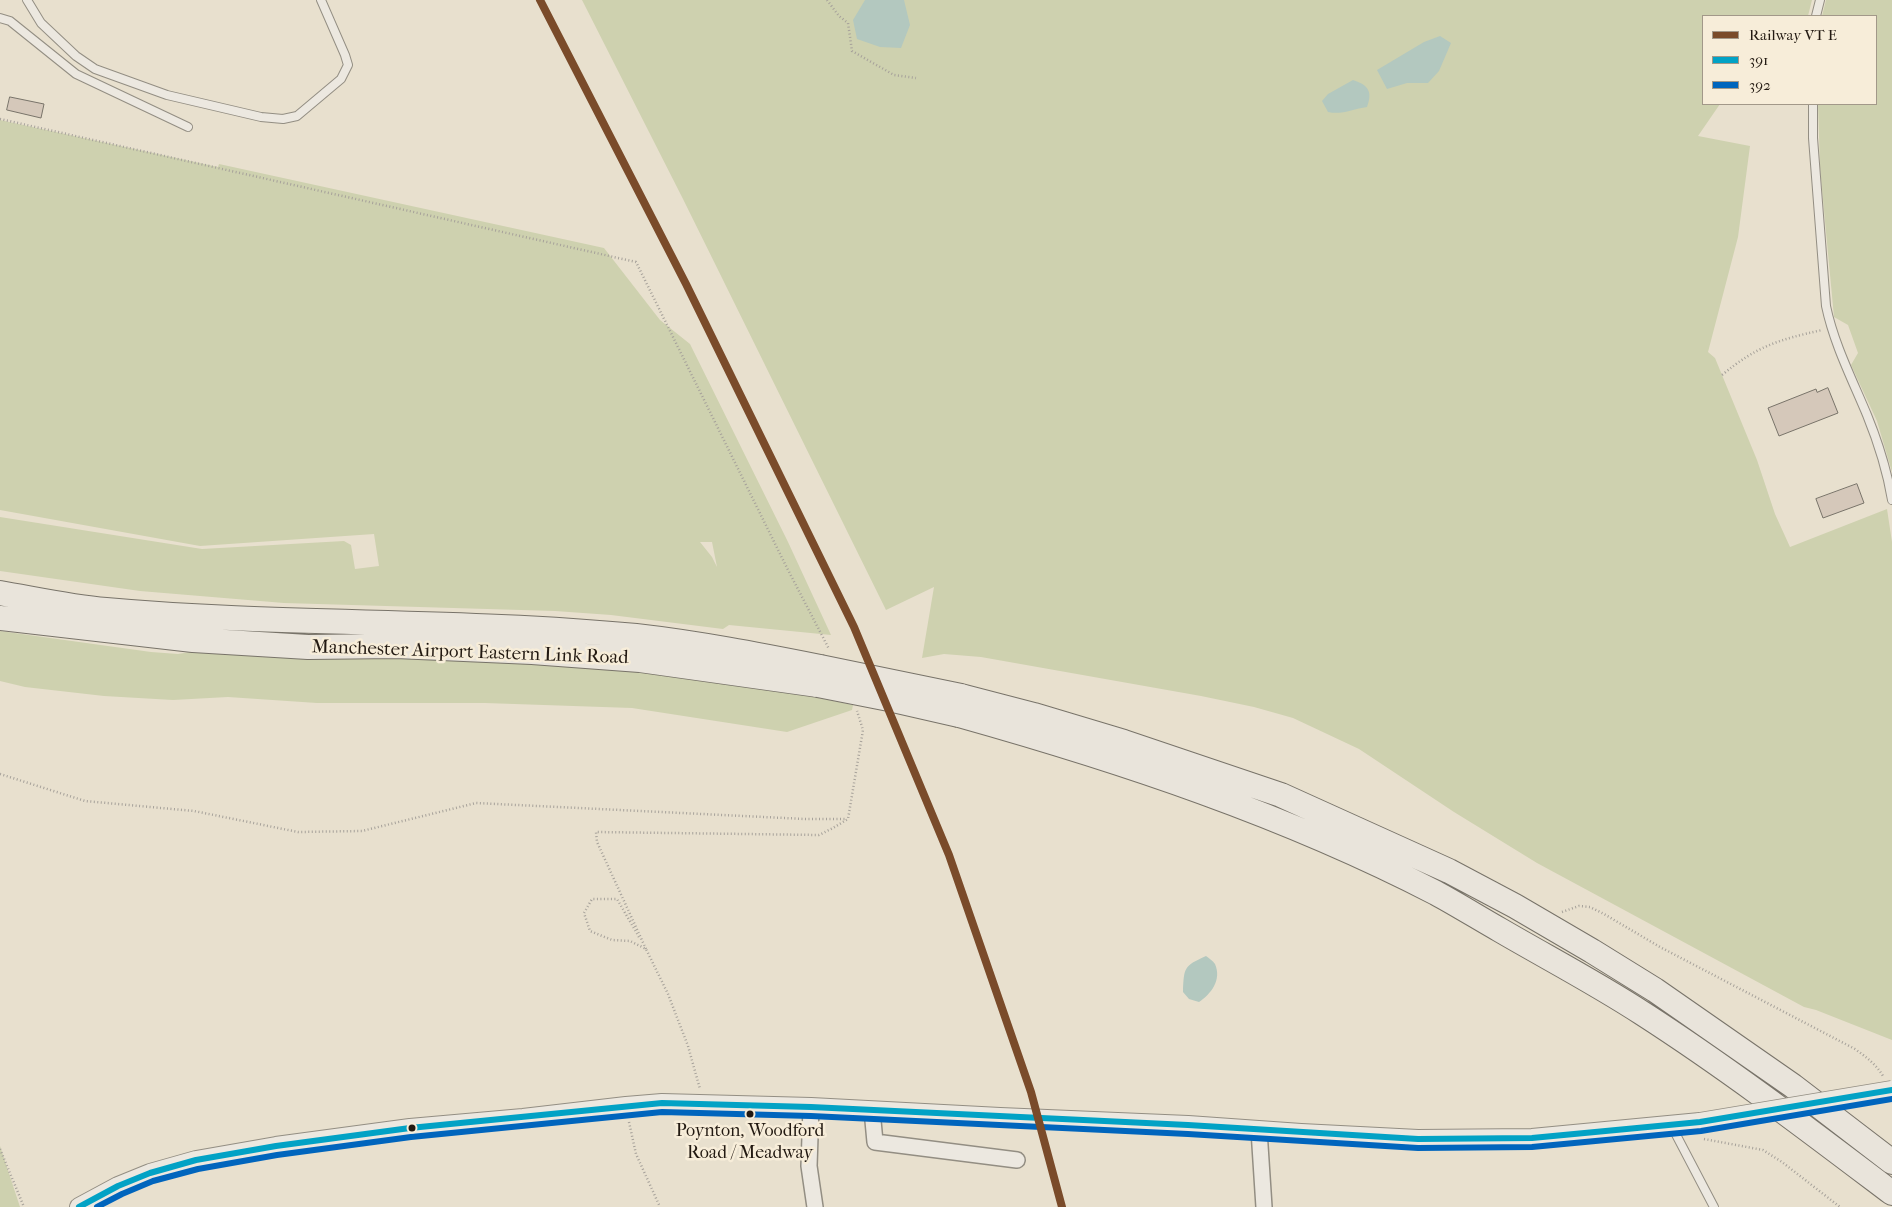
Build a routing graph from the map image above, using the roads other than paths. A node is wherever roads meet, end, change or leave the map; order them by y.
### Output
1 (27, 0) edge
2 (321, 0) edge
3 (1820, 0) edge
4 (1816, 15) edge
5 (0, 18) edge
6 (1813, 105) edge
7 (188, 127) dead end
8 (1892, 500) edge
9 (0, 593) edge
10 (0, 618) edge
11 (819, 676) junction
12 (960, 706) junction
13 (1890, 1087) edge
14 (810, 1107) junction
15 (872, 1110) junction
16 (1671, 1125) junction
17 (1259, 1130) junction
18 (1017, 1160) dead end
19 (1892, 1162) edge
20 (1892, 1193) edge
21 (79, 1207) edge
22 (815, 1207) edge
23 (1264, 1207) edge
24 (1714, 1207) edge

1 - 2 lane
3 - 4 lane
5 - 7 lane
6 - 8 lane
9 - 11 highway, Manchester Airport Eastern Link Road
10 - 11 highway, Manchester Airport Eastern Link Road
11 - 12 highway, Manchester Airport Eastern Link Road, bridge
12 - 19 highway, Manchester Airport Eastern Link Road
12 - 20 highway, Manchester Airport Eastern Link Road
13 - 16 street, bridge
14 - 15 street
14 - 21 street
14 - 22 street
15 - 17 street
15 - 18 street
16 - 17 street
16 - 24 lane
17 - 23 street

